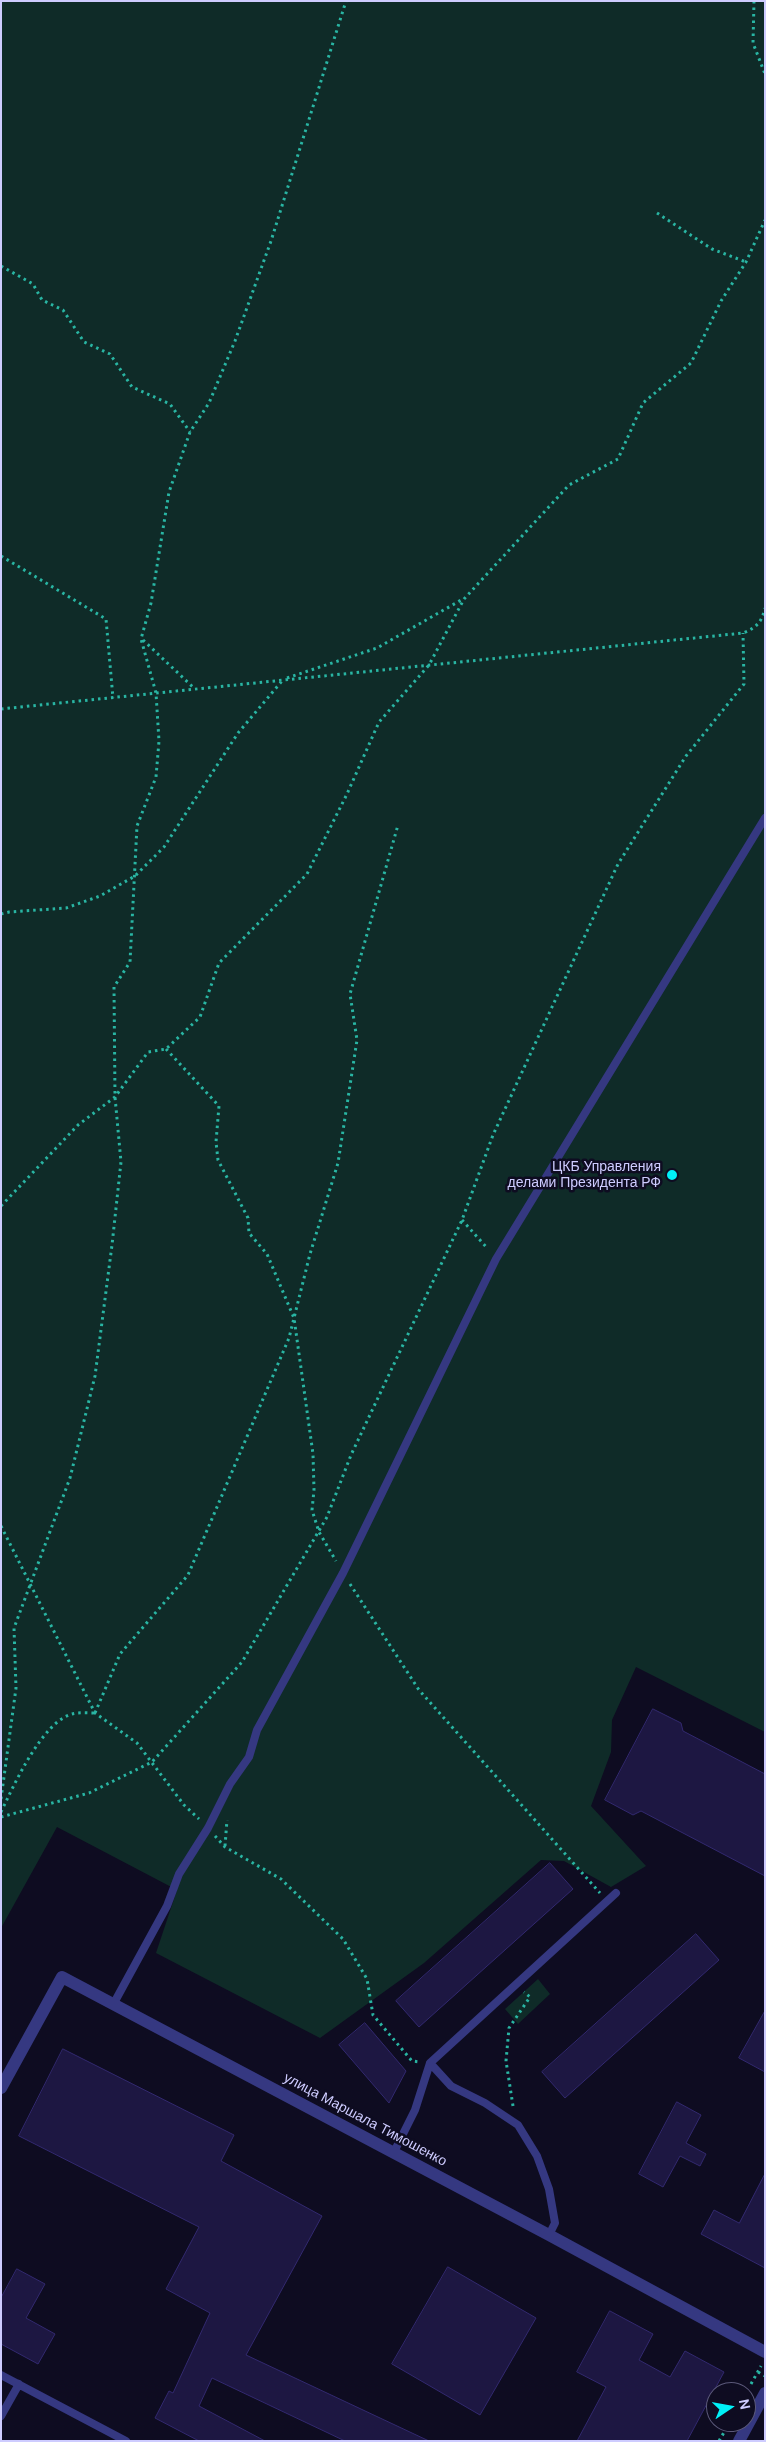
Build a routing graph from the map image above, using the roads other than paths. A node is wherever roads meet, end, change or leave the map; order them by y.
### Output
1 (765, 818) edge
2 (616, 1893) dead end
3 (114, 2003) junction
4 (430, 2063) junction
5 (1, 2088) edge
6 (394, 2152) junction
7 (549, 2235) junction
8 (765, 2352) edge
9 (1, 2375) edge
10 (19, 2384) junction
11 (765, 2393) edge
12 (1, 2416) edge
13 (126, 2441) edge
14 (739, 2441) edge

1 - 3 lane
2 - 4 lane
3 - 5 street, улица Маршала Тимошенко
3 - 6 street, улица Маршала Тимошенко
4 - 6 lane
4 - 7 lane
6 - 7 street, улица Маршала Тимошенко
7 - 8 street, улица Маршала Тимошенко
9 - 10 lane
10 - 12 lane
10 - 13 lane
11 - 14 street

